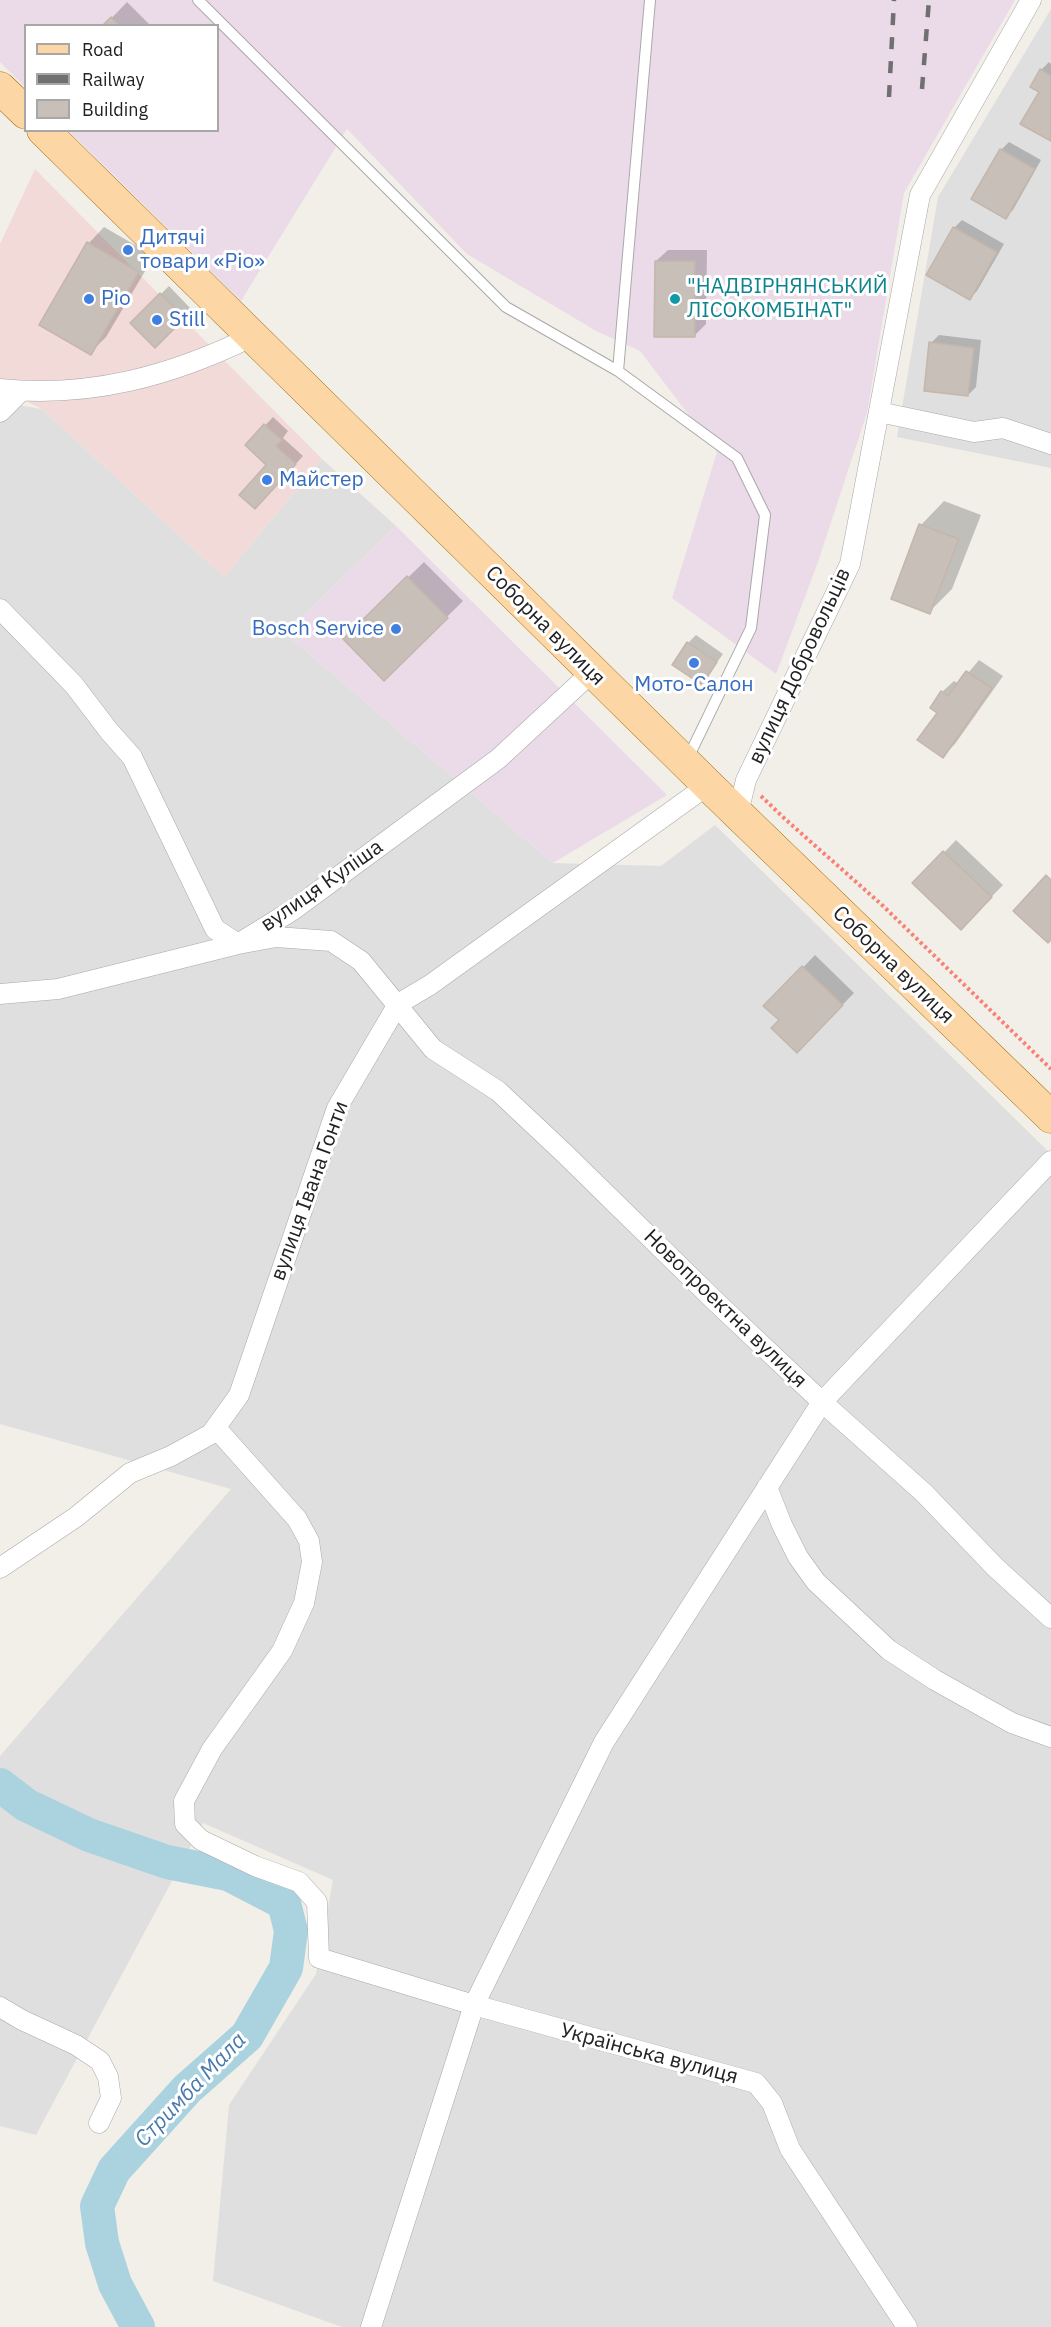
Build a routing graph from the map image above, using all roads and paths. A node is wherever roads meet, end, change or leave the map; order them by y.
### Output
1 (198, 0) edge
2 (650, 0) edge
3 (1031, 0) edge
4 (0, 88) edge
5 (24, 111) edge
6 (45, 132) edge
7 (251, 337) junction
8 (618, 371) junction
9 (0, 389) edge
10 (21, 391) junction
11 (0, 412) edge
12 (879, 412) junction
13 (1051, 444) edge
14 (0, 609) edge
15 (592, 672) junction
16 (686, 763) junction
17 (746, 780) junction
18 (708, 785) junction
19 (738, 813) junction
20 (238, 944) junction
21 (0, 994) edge
22 (398, 1004) junction
23 (1051, 1069) edge
24 (1051, 1117) edge
25 (1051, 1161) edge
26 (822, 1402) junction
27 (216, 1428) junction
28 (767, 1486) junction
29 (0, 1568) edge
30 (1051, 1618) edge
31 (1051, 1737) edge
32 (474, 2005) junction
33 (0, 2007) edge
34 (99, 2123) dead end
35 (371, 2327) edge
36 (907, 2327) edge

1 - 8 lane
2 - 8 lane
3 - 12 street, вулиця Добровольців
4 - 5 main road
6 - 7 main road, Соборна вулиця
7 - 10 street
7 - 15 main road, Соборна вулиця
8 - 16 lane
9 - 10 street
10 - 11 street
12 - 13 street
12 - 17 street, вулиця Добровольців
14 - 20 street
15 - 16 main road, Соборна вулиця
15 - 20 street, вулиця Куліша
16 - 18 main road, Соборна вулиця
17 - 19 street, вулиця Добровольців
17 - 23 path
18 - 19 main road, Соборна вулиця
18 - 22 street, вулиця Івана Гонти
19 - 24 main road, Соборна вулиця
20 - 21 street, вулиця Куліша
20 - 22 street, Новопроектна вулиця
22 - 26 street, Новопроектна вулиця
22 - 27 street, вулиця Івана Гонти
25 - 26 street
26 - 28 street
26 - 30 street, Новопроектна вулиця
27 - 29 street, вулиця Івана Гонти
27 - 32 street, Українська вулиця
28 - 31 street
28 - 32 street
32 - 35 street
32 - 36 street, Українська вулиця
33 - 34 street

